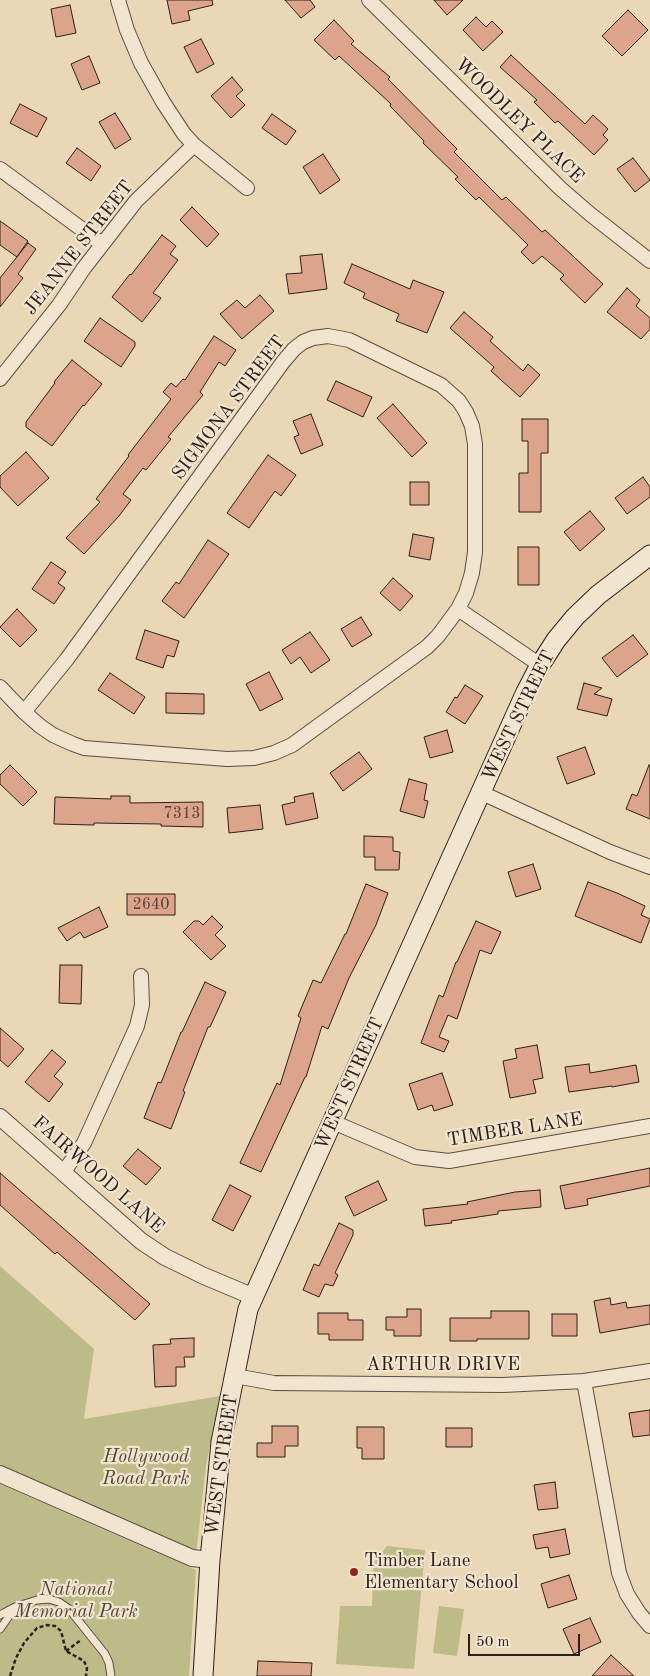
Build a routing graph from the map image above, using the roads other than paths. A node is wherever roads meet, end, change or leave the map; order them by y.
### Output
1 (118, 0) edge
2 (369, 0) edge
3 (194, 145) junction
4 (0, 169) edge
5 (247, 188) dead end
6 (102, 244) junction
7 (650, 262) edge
8 (0, 379) edge
9 (650, 555) edge
10 (458, 609) junction
11 (540, 665) junction
12 (0, 687) edge
13 (24, 712) junction
14 (482, 793) junction
15 (650, 867) edge
16 (141, 976) dead end
17 (0, 1117) edge
18 (333, 1122) junction
19 (650, 1126) edge
20 (63, 1173) junction
21 (254, 1297) junction
22 (650, 1371) edge
23 (235, 1376) junction
24 (584, 1381) junction
25 (0, 1474) edge
26 (210, 1560) junction
27 (15, 1607) junction
28 (0, 1615) edge
29 (650, 1626) edge
30 (0, 1629) edge
31 (111, 1676) edge
32 (203, 1676) edge

1 - 3 street
2 - 7 street, WOODLEY PLACE
3 - 5 street
3 - 6 street, JEANNE STREET
4 - 6 street
6 - 8 street, JEANNE STREET
9 - 11 main road, WEST STREET
10 - 11 street
10 - 13 street, SIGMONA STREET
10 - 13 street, SIGMONA STREET
11 - 14 main road, WEST STREET
12 - 13 street, SIGMONA STREET
14 - 15 street
14 - 18 main road, WEST STREET
16 - 20 street
17 - 20 street, FAIRWOOD LANE
18 - 19 street, TIMBER LANE
18 - 21 main road, WEST STREET
20 - 21 street, FAIRWOOD LANE
21 - 23 main road, WEST STREET
22 - 24 street, ARTHUR DRIVE
23 - 24 street, ARTHUR DRIVE
23 - 26 main road, WEST STREET
24 - 29 street
25 - 26 street
26 - 32 main road, WEST STREET
27 - 28 lane
27 - 30 lane
27 - 31 lane

